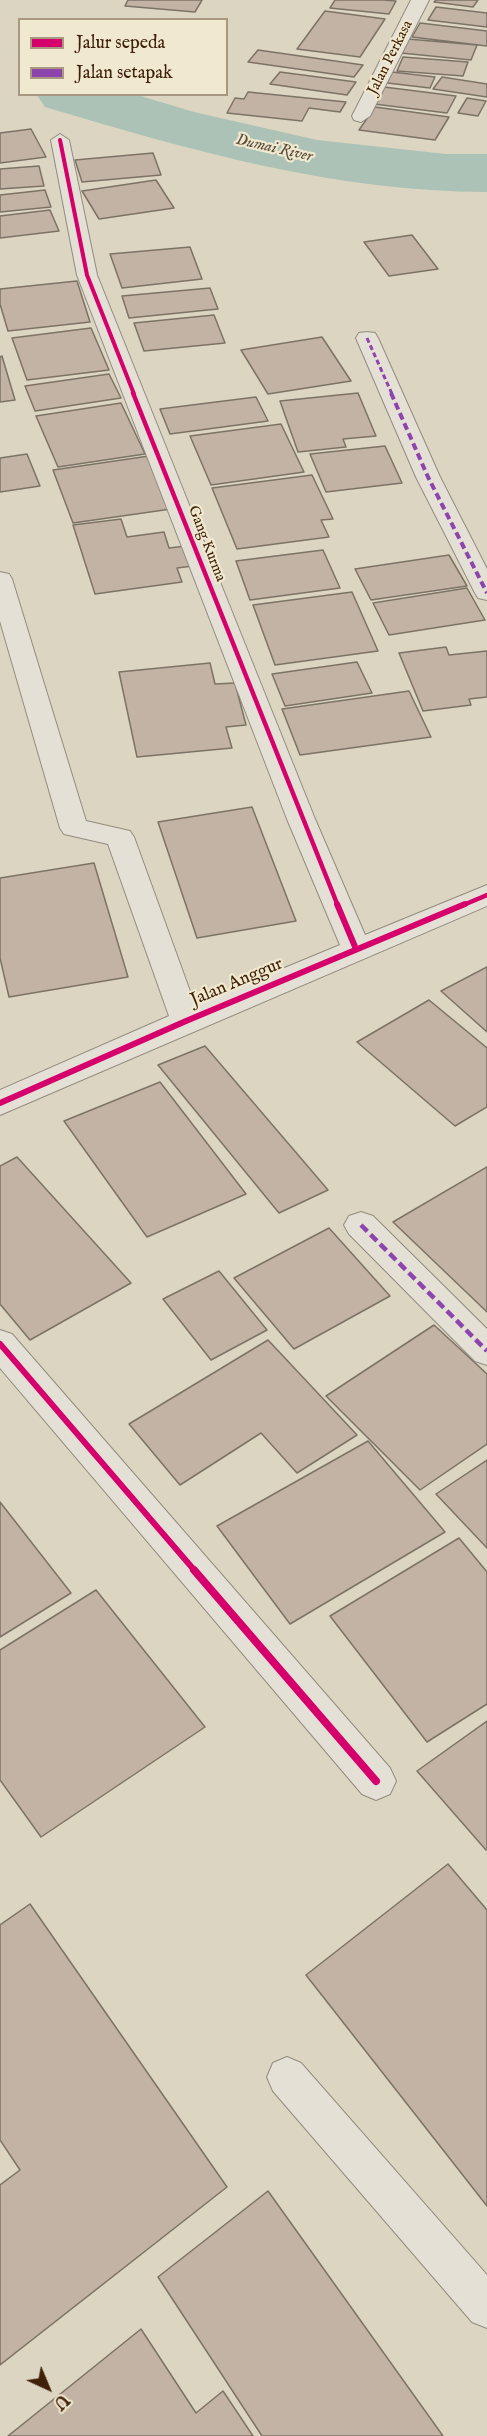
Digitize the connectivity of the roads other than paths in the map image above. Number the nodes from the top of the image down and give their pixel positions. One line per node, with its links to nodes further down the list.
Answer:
1 (420, 0): 2 (street, Jalan Perkasa)
2 (361, 116)
3 (60, 140): 8 (street, Gang Kurma)
4 (367, 338): 6 (street)
5 (0, 579): 9 (street)
6 (487, 593)
7 (487, 896): 8 (street, Jalan Anggur)
8 (356, 948): 9 (street, Jalan Anggur)
9 (186, 1021): 10 (street, Jalan Anggur)
10 (0, 1103)
11 (361, 1225): 13 (street)
12 (0, 1344): 14 (street)
13 (487, 1351)
14 (375, 1781)
15 (287, 2077): 16 (lane)
16 (487, 2307)

